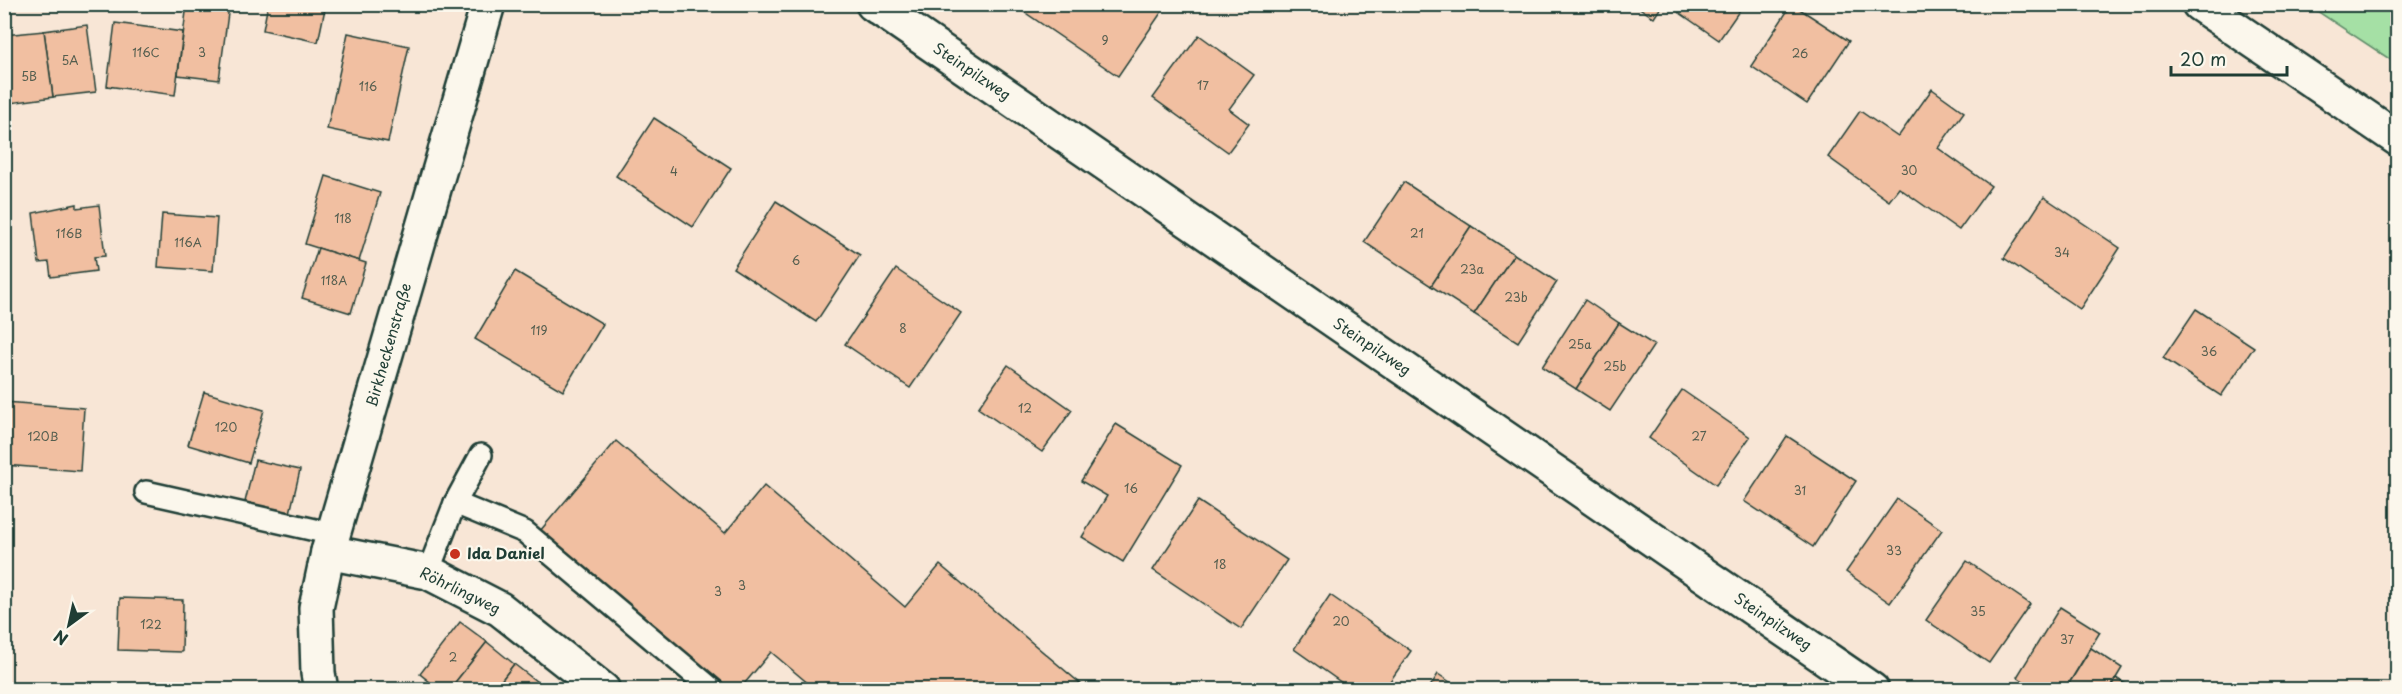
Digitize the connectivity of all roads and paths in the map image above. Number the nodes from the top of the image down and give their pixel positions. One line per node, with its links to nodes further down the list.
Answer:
1 (488, 4): 8 (street, Birkheckenstraße)
2 (873, 4): 13 (street, Steinpilzweg)
3 (2199, 4): 4 (street)
4 (2397, 139)
5 (481, 455): 7 (lane)
6 (146, 492): 8 (lane)
7 (455, 503): 9 (lane); 12 (lane)
8 (331, 543): 9 (street, Röhrlingweg); 10 (street, Birkheckenstraße)
9 (428, 572): 11 (street, Röhrlingweg)
10 (321, 690)
11 (603, 690)
12 (713, 690)
13 (1872, 690)

